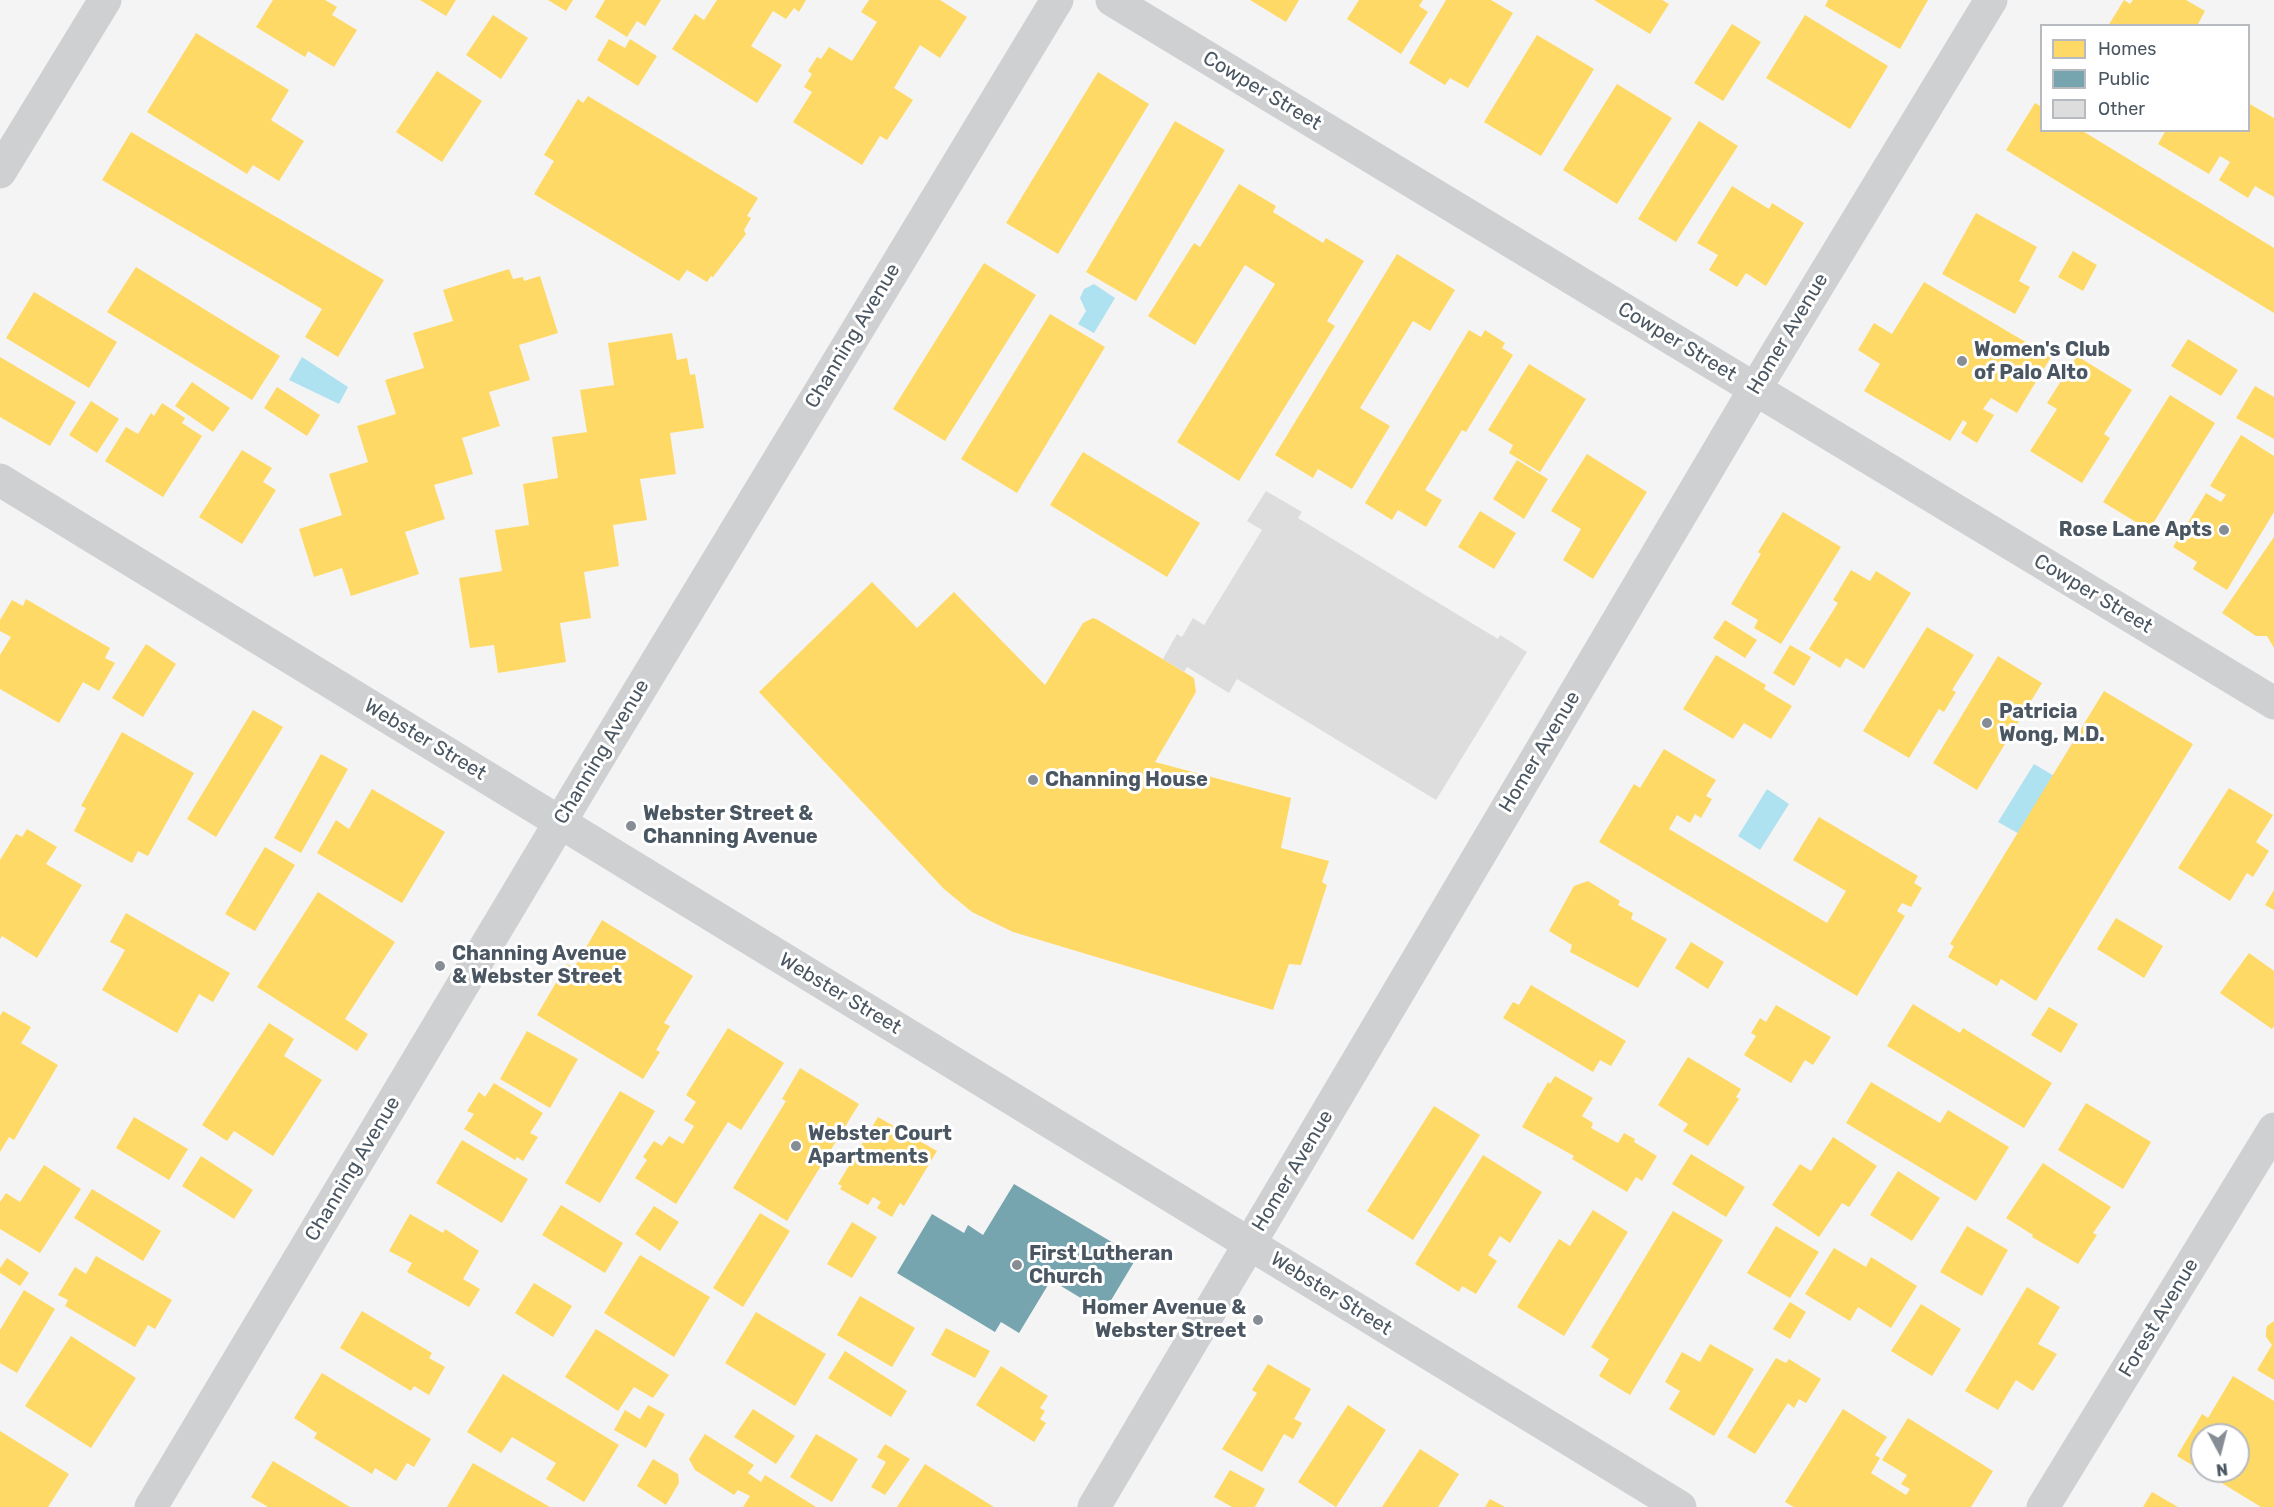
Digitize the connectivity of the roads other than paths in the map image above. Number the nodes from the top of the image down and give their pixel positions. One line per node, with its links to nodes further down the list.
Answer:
1 (105, 0): 5 (street)
2 (1057, 0): 9 (street, Channing Avenue)
3 (1112, 0): 6 (street, Cowper Street)
4 (1991, 0): 6 (street, Homer Avenue)
5 (0, 172)
6 (1755, 389): 8 (street, Cowper Street); 11 (street, Homer Avenue)
7 (0, 480): 9 (street, Webster Street)
8 (2274, 703)
9 (560, 823): 11 (street, Webster Street); 12 (street, Channing Avenue)
10 (2274, 1129): 15 (street, Forest Avenue)
11 (1249, 1245): 13 (street, Homer Avenue); 14 (street, Webster Street)
12 (151, 1507)
13 (1094, 1507)
14 (1680, 1507)
15 (2043, 1507)

